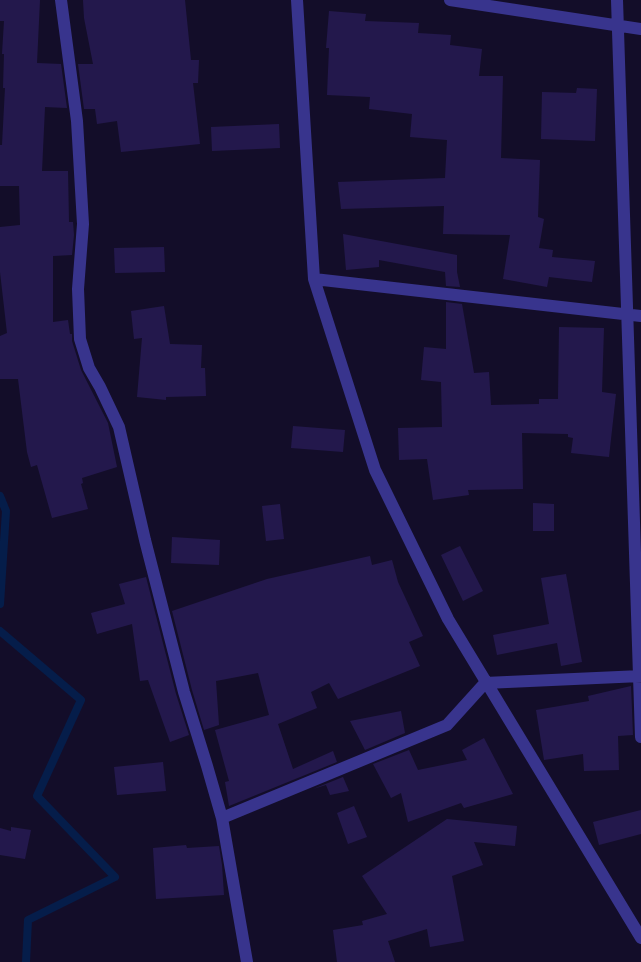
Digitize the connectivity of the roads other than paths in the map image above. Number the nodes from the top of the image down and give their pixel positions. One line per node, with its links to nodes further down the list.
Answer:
1 (61, 0): 12 (street)
2 (297, 0): 7 (street)
3 (450, 0): 5 (street)
4 (616, 0): 5 (street)
5 (618, 26): 6 (street); 8 (street)
6 (641, 29)
7 (314, 278): 8 (street); 10 (street)
8 (635, 316): 9 (street)
9 (640, 676): 10 (street); 11 (street)
10 (485, 683): 12 (street); 13 (street)
11 (641, 737)
12 (222, 818): 14 (street)
13 (641, 938)
14 (247, 962)

